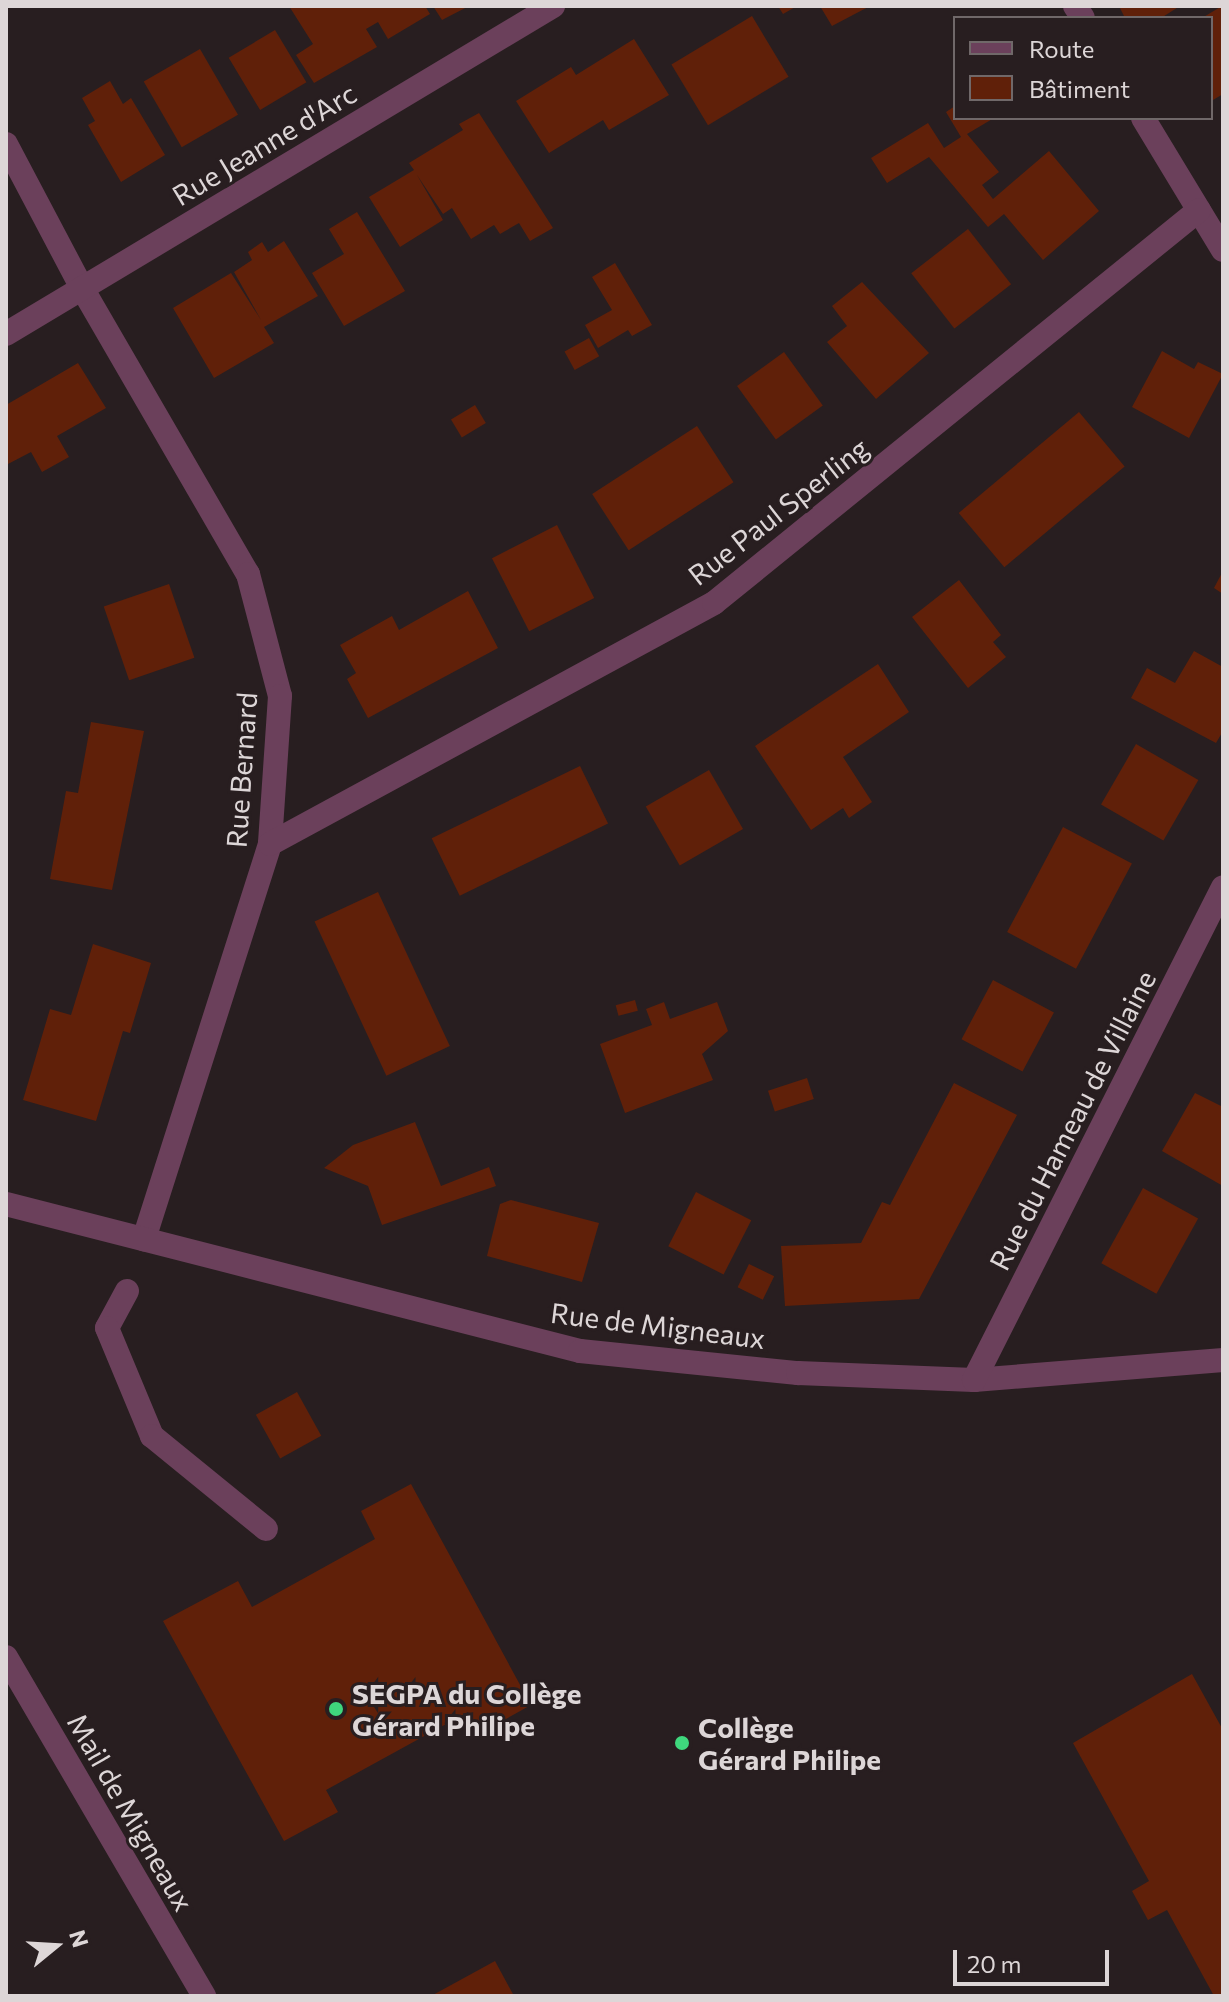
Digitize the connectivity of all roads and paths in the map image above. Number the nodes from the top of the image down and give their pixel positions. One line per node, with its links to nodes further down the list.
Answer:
1 (553, 6): 6 (street, Rue Jeanne d'Arc)
2 (1144, 120): 4 (street)
3 (6, 144): 6 (street, Rue Bernard)
4 (1199, 210): 5 (street); 8 (street, Rue Paul Sperling)
5 (1223, 250)
6 (82, 288): 7 (street, Rue Jeanne d'Arc); 8 (street, Rue Bernard)
7 (6, 334)
8 (270, 844): 11 (street, Rue Bernard)
9 (1223, 887): 14 (street, Rue du Hameau de Villaine)
10 (6, 1204): 11 (street, Rue de Migneaux)
11 (144, 1239): 14 (street, Rue de Migneaux)
12 (127, 1291): 15 (street)
13 (1223, 1360): 14 (street, Rue de Migneaux)
14 (974, 1380)
15 (266, 1529)
16 (6, 1657): 17 (street, Mail de Migneaux)
17 (204, 1996)

